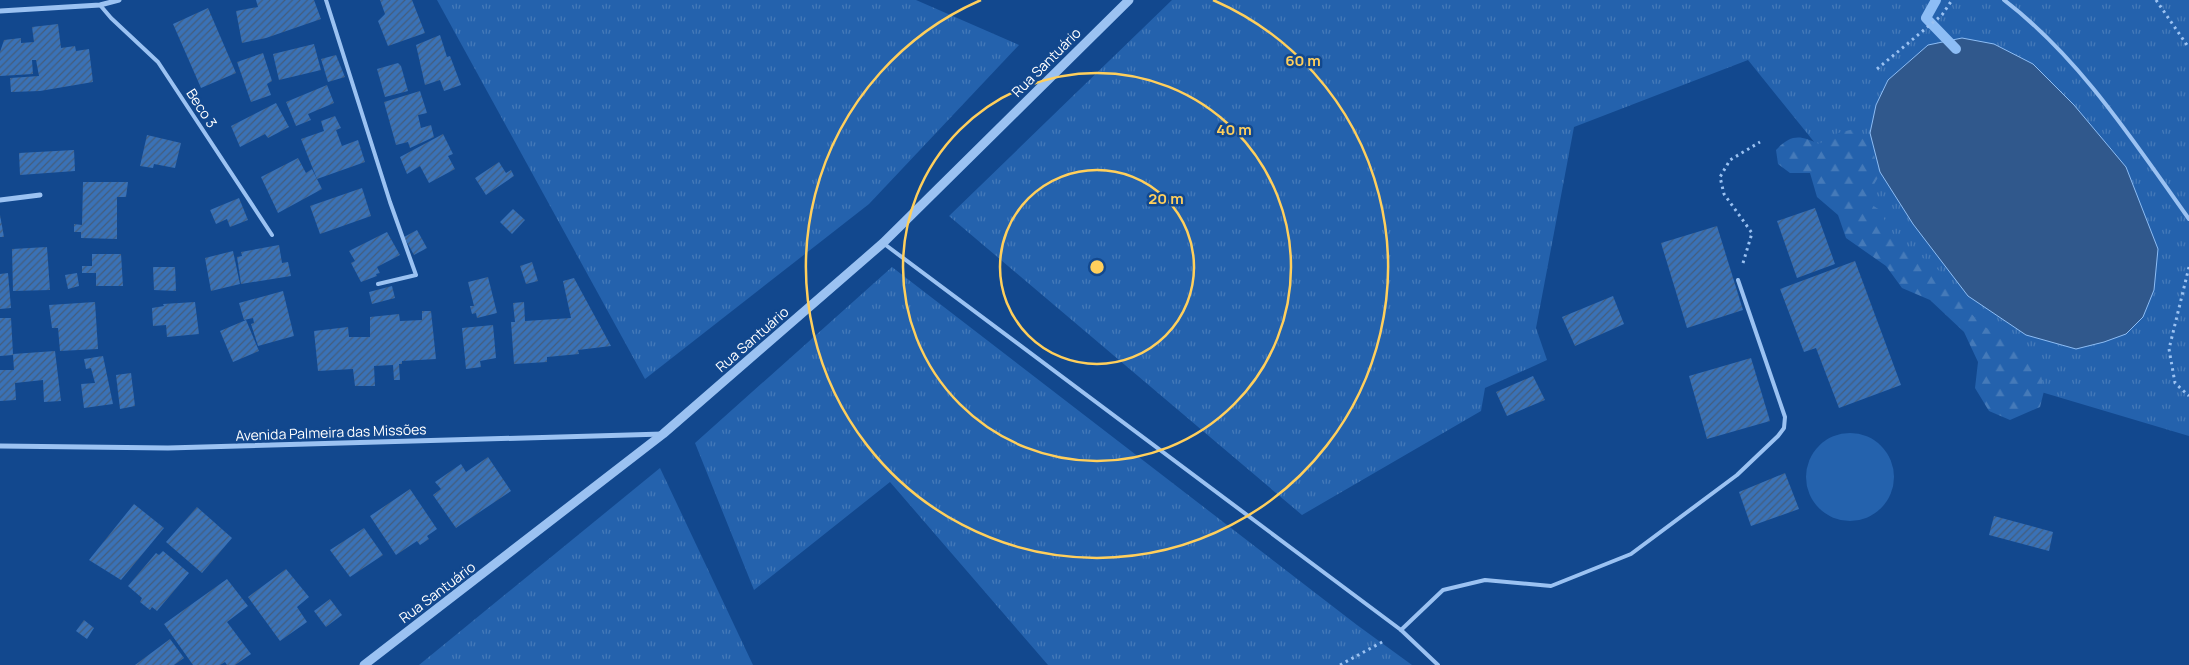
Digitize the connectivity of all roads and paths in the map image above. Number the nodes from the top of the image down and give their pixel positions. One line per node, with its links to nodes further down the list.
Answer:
1 (119, 0): 7 (street)
2 (326, 0): 19 (lane)
3 (1129, 0): 16 (street, Rua Santuário)
4 (1952, 0): 10 (path)
5 (2004, 0): 14 (lane)
6 (2156, 0): 9 (path)
7 (100, 5): 8 (street); 15 (lane, Beco 3)
8 (0, 10)
9 (2189, 48)
10 (1876, 69)
11 (1760, 142): 18 (path)
12 (40, 195): 13 (street)
13 (0, 200)
14 (2189, 219)
15 (272, 235)
16 (883, 243): 21 (street, Rua Santuário); 23 (lane)
17 (2189, 267): 20 (path)
18 (1738, 280): 23 (lane)
19 (378, 284)
20 (2189, 396)
21 (663, 434): 22 (street, Avenida Palmeira das Missões); 24 (street, Rua Santuário)
22 (0, 446)
23 (1401, 630): 25 (path); 26 (lane)
24 (364, 665)
25 (1340, 665)
26 (1438, 665)

